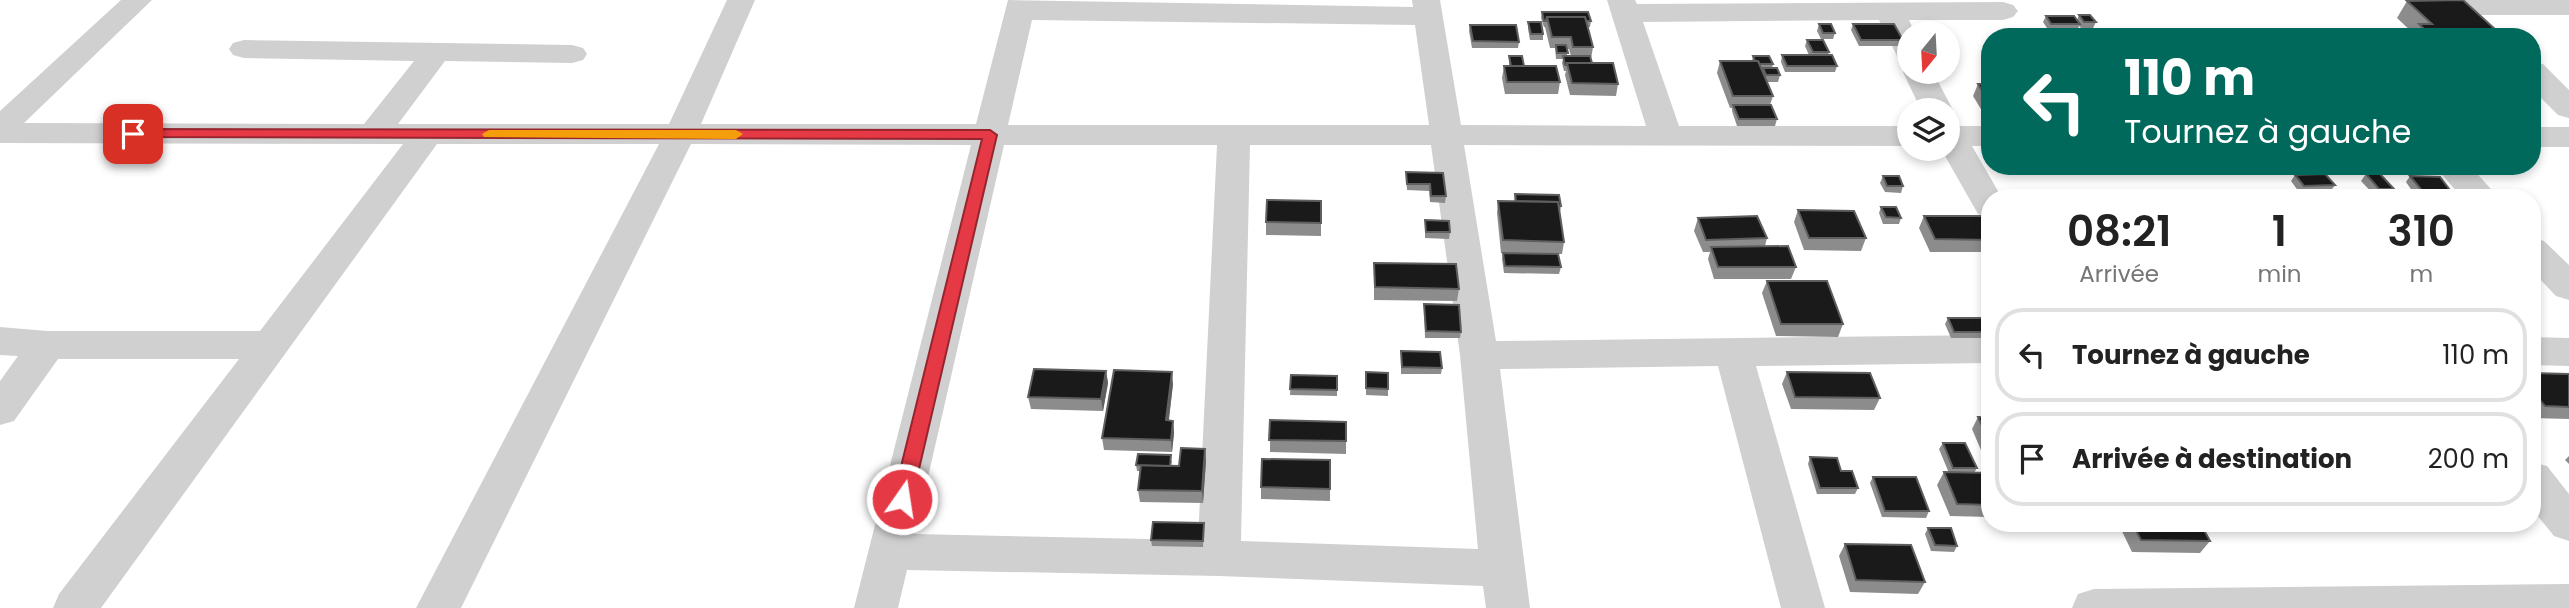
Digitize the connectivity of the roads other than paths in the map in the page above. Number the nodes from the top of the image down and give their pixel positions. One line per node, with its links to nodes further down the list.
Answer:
1 (138, 0): 19 (street)
2 (741, 0): 23 (street)
3 (2466, 3): 7 (street); 13 (street)
4 (1020, 6): 9 (street); 24 (street)
5 (1805, 6): 8 (street); 10 (street)
6 (2000, 6): 10 (street); 12 (street)
7 (2569, 6)
8 (1623, 7): 28 (street)
9 (1427, 8): 26 (street)
10 (1890, 12): 11 (street)
11 (1897, 27)
12 (2013, 28)
13 (2490, 28)
14 (244, 49): 15 (street)
15 (436, 53): 16 (street); 21 (street)
16 (572, 54)
17 (2541, 80): 18 (street)
18 (2569, 108)
19 (0, 131): 21 (street)
20 (1960, 131): 27 (street)
21 (373, 134): 22 (street)
22 (427, 134): 23 (street); 40 (street)
23 (680, 134): 24 (street); 54 (street)
24 (990, 135): 25 (street); 49 (street)
25 (1234, 135): 26 (street); 50 (street)
26 (1447, 135): 28 (street); 45 (street)
27 (1981, 135)
28 (1666, 136): 29 (street)
29 (1897, 136)
30 (2541, 137): 31 (street)
31 (2569, 137)
32 (1960, 155): 35 (street)
33 (2460, 175): 34 (street)
34 (2473, 189)
35 (1981, 191)
36 (2541, 258): 37 (street)
37 (2569, 287)
38 (0, 341): 39 (street)
39 (47, 345): 40 (street); 46 (street)
40 (270, 345): 53 (street)
41 (1981, 349): 42 (street)
42 (1733, 351): 45 (street); 56 (street)
43 (2541, 351): 44 (street)
44 (2569, 352)
45 (1479, 355): 51 (street)
46 (0, 410)
47 (2541, 489): 48 (street)
48 (2569, 524)
49 (890, 552): 50 (street); 55 (street)
50 (1219, 558): 51 (street)
51 (1505, 588)
52 (2569, 603): 57 (street)
53 (75, 608)
54 (438, 608)
55 (877, 608)
56 (1803, 608)
57 (2094, 608)

